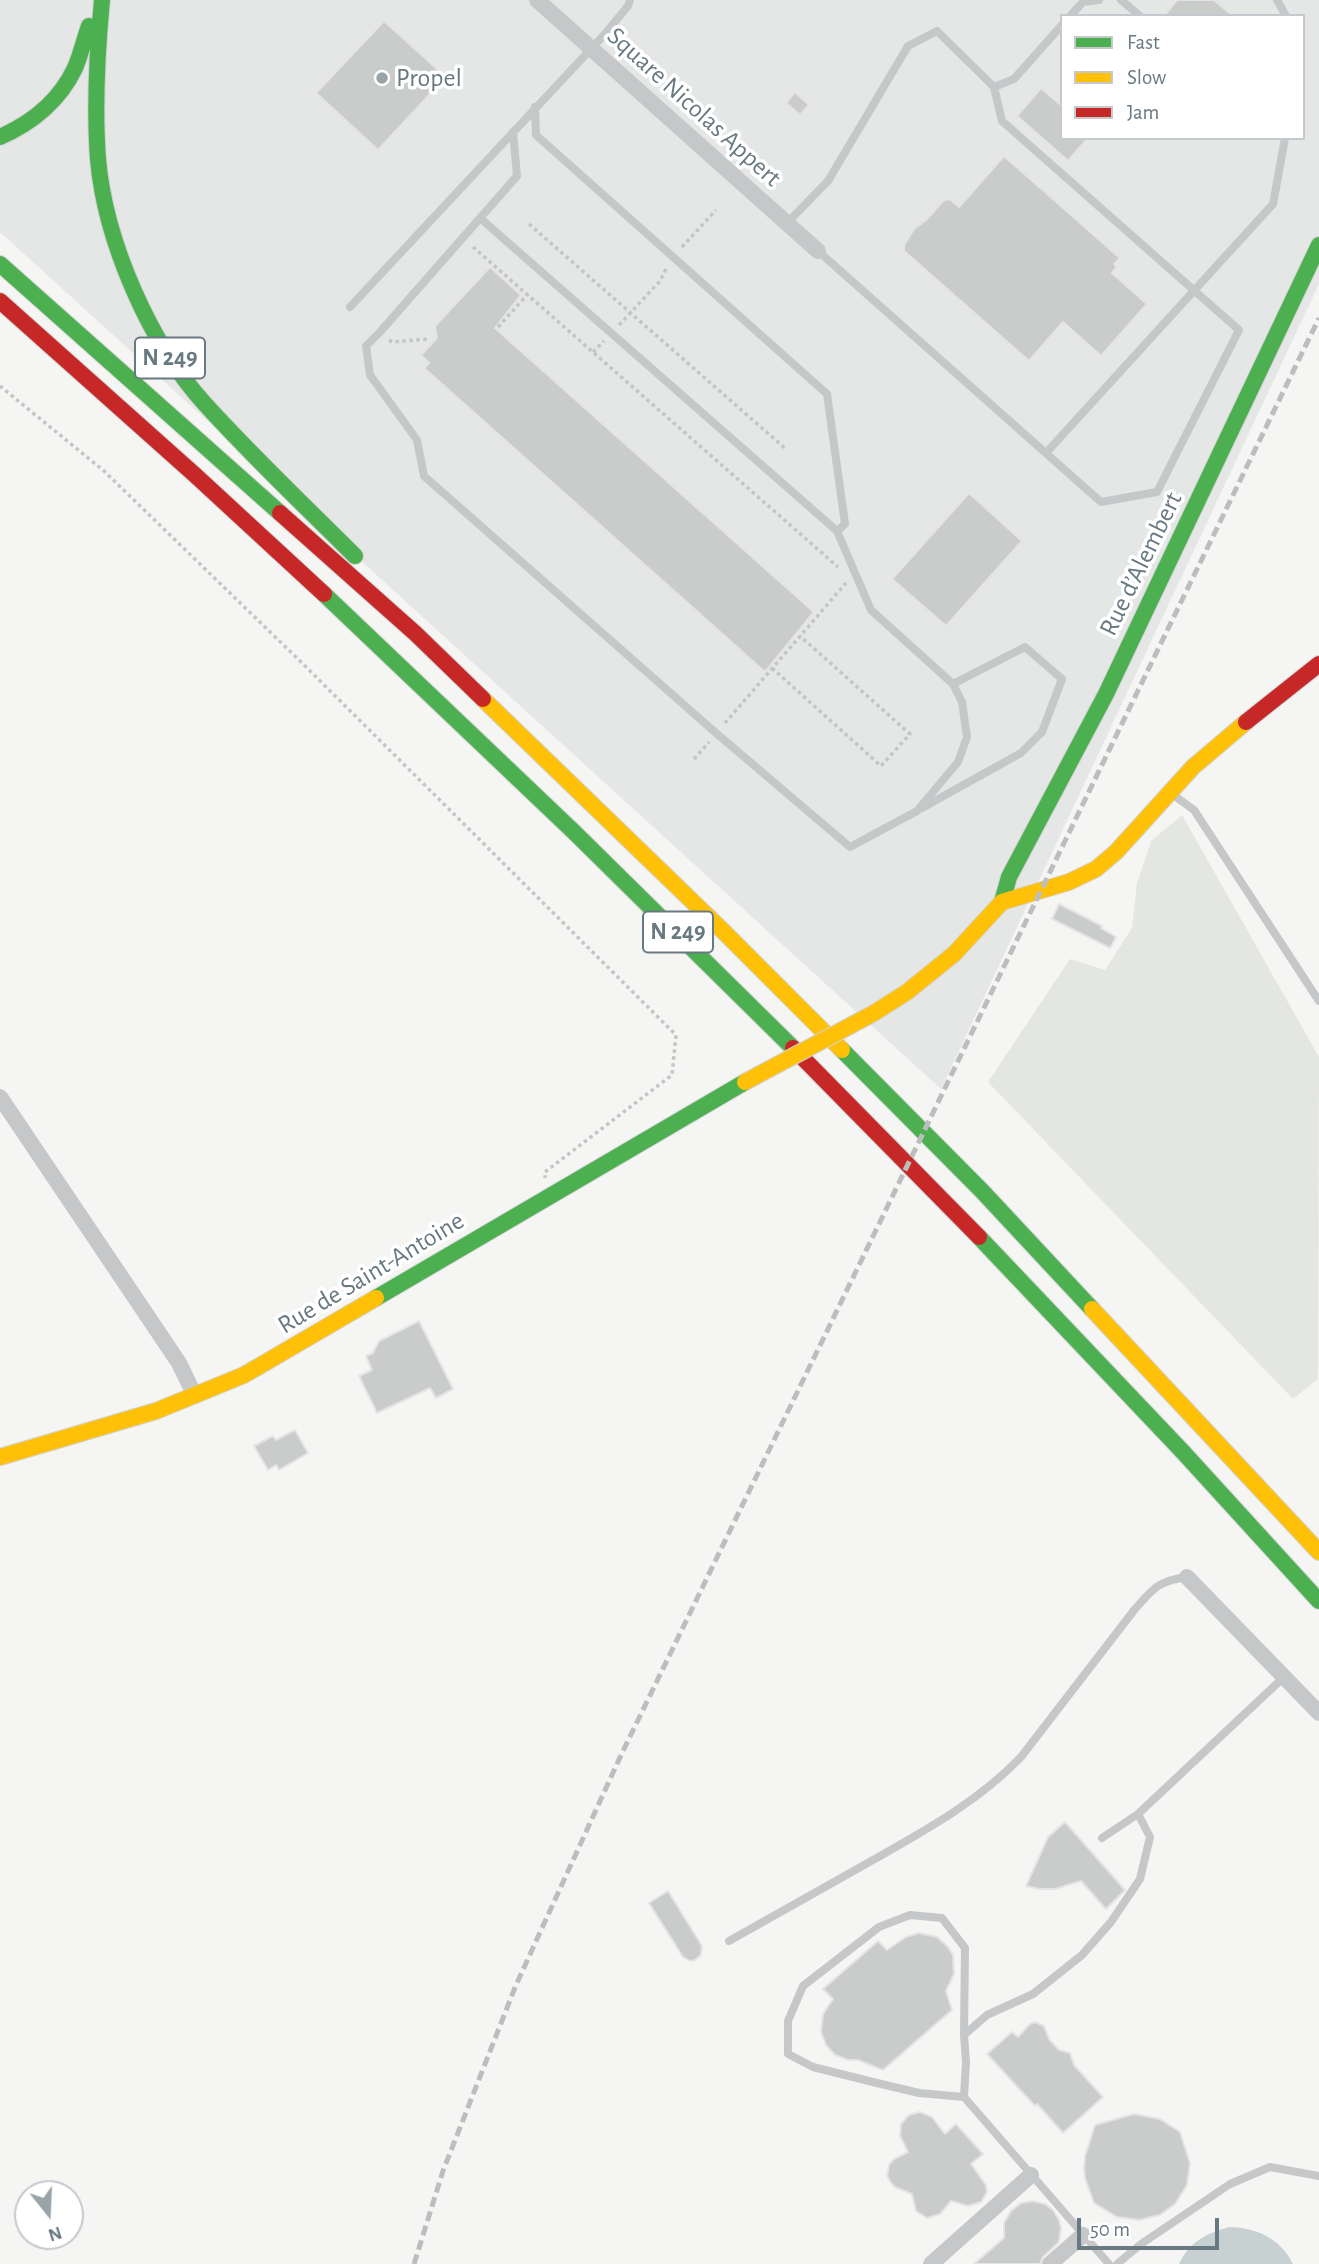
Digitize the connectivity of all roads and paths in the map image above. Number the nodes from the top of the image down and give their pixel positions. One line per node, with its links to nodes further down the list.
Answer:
1 (100, 0): 13 (main road, N 249); 37 (main road, N 249)
2 (537, 0): 9 (street, Square Nicolas Appert)
3 (630, 0): 9 (lane)
4 (1099, 0): 6 (lane)
5 (1121, 0): 7 (lane)
6 (1072, 14)
7 (1138, 14)
8 (1060, 27): 10 (lane)
9 (591, 48): 11 (lane); 17 (street, Square Nicolas Appert)
10 (994, 87): 17 (lane); 24 (lane)
11 (535, 107): 12 (lane); 22 (lane)
12 (513, 132): 16 (lane); 27 (lane)
13 (0, 137)
14 (1284, 140): 24 (lane)
15 (716, 210): 22 (path)
16 (480, 218): 19 (lane); 30 (lane)
17 (787, 223): 21 (street, Square Nicolas Appert)
18 (529, 224): 28 (path)
19 (463, 238): 25 (path); 42 (lane)
20 (1319, 245): 46 (main road, Rue d’Alembert)
21 (818, 251): 34 (lane)
22 (673, 257): 28 (path); 35 (lane)
23 (0, 264): 37 (main road, N 249)
24 (1194, 290): 34 (lane); 34 (lane)
25 (528, 294): 29 (path); 31 (path)
26 (0, 301): 54 (main road, N 249)
27 (350, 307)
28 (630, 313): 30 (path); 33 (path)
29 (498, 327)
30 (611, 333): 31 (path); 35 (lane)
31 (593, 352): 36 (path)
32 (0, 386): 49 (path)
33 (787, 450)
34 (1046, 453)
35 (837, 531): 36 (lane)
36 (852, 575): 38 (path); 41 (lane)
37 (416, 634): 52 (main road, N 249)
38 (800, 636): 40 (path); 40 (path)
39 (1319, 664): 44 (main road)
40 (772, 668): 42 (path)
41 (953, 684): 45 (lane); 45 (lane)
42 (716, 733): 43 (path); 45 (lane)
43 (694, 759)
44 (1169, 792): 46 (main road); 47 (lane)
45 (917, 811)
46 (1002, 902): 49 (main road, Rue de Saint-Antoine, bridge)
47 (1319, 1001)
48 (0, 1097): 50 (street)
49 (546, 1198): 50 (main road, Rue de Saint-Antoine)
50 (195, 1396): 51 (main road, Rue de Saint-Antoine)
51 (0, 1457)
52 (1319, 1552)
53 (1187, 1577): 55 (street); 59 (lane)
54 (1319, 1601)
55 (1284, 1677): 56 (street); 57 (lane)
56 (1319, 1713)
57 (1138, 1815): 58 (lane); 60 (lane)
58 (1102, 1838)
59 (729, 1941)
60 (964, 2035): 61 (lane); 61 (lane)
61 (964, 2097): 62 (lane)
62 (1031, 2175): 64 (lane); 65 (street)
63 (1319, 2176): 68 (lane)
64 (1083, 2235): 66 (street); 67 (lane)
65 (931, 2264)
66 (1050, 2264)
67 (1109, 2264)
68 (1117, 2264)

